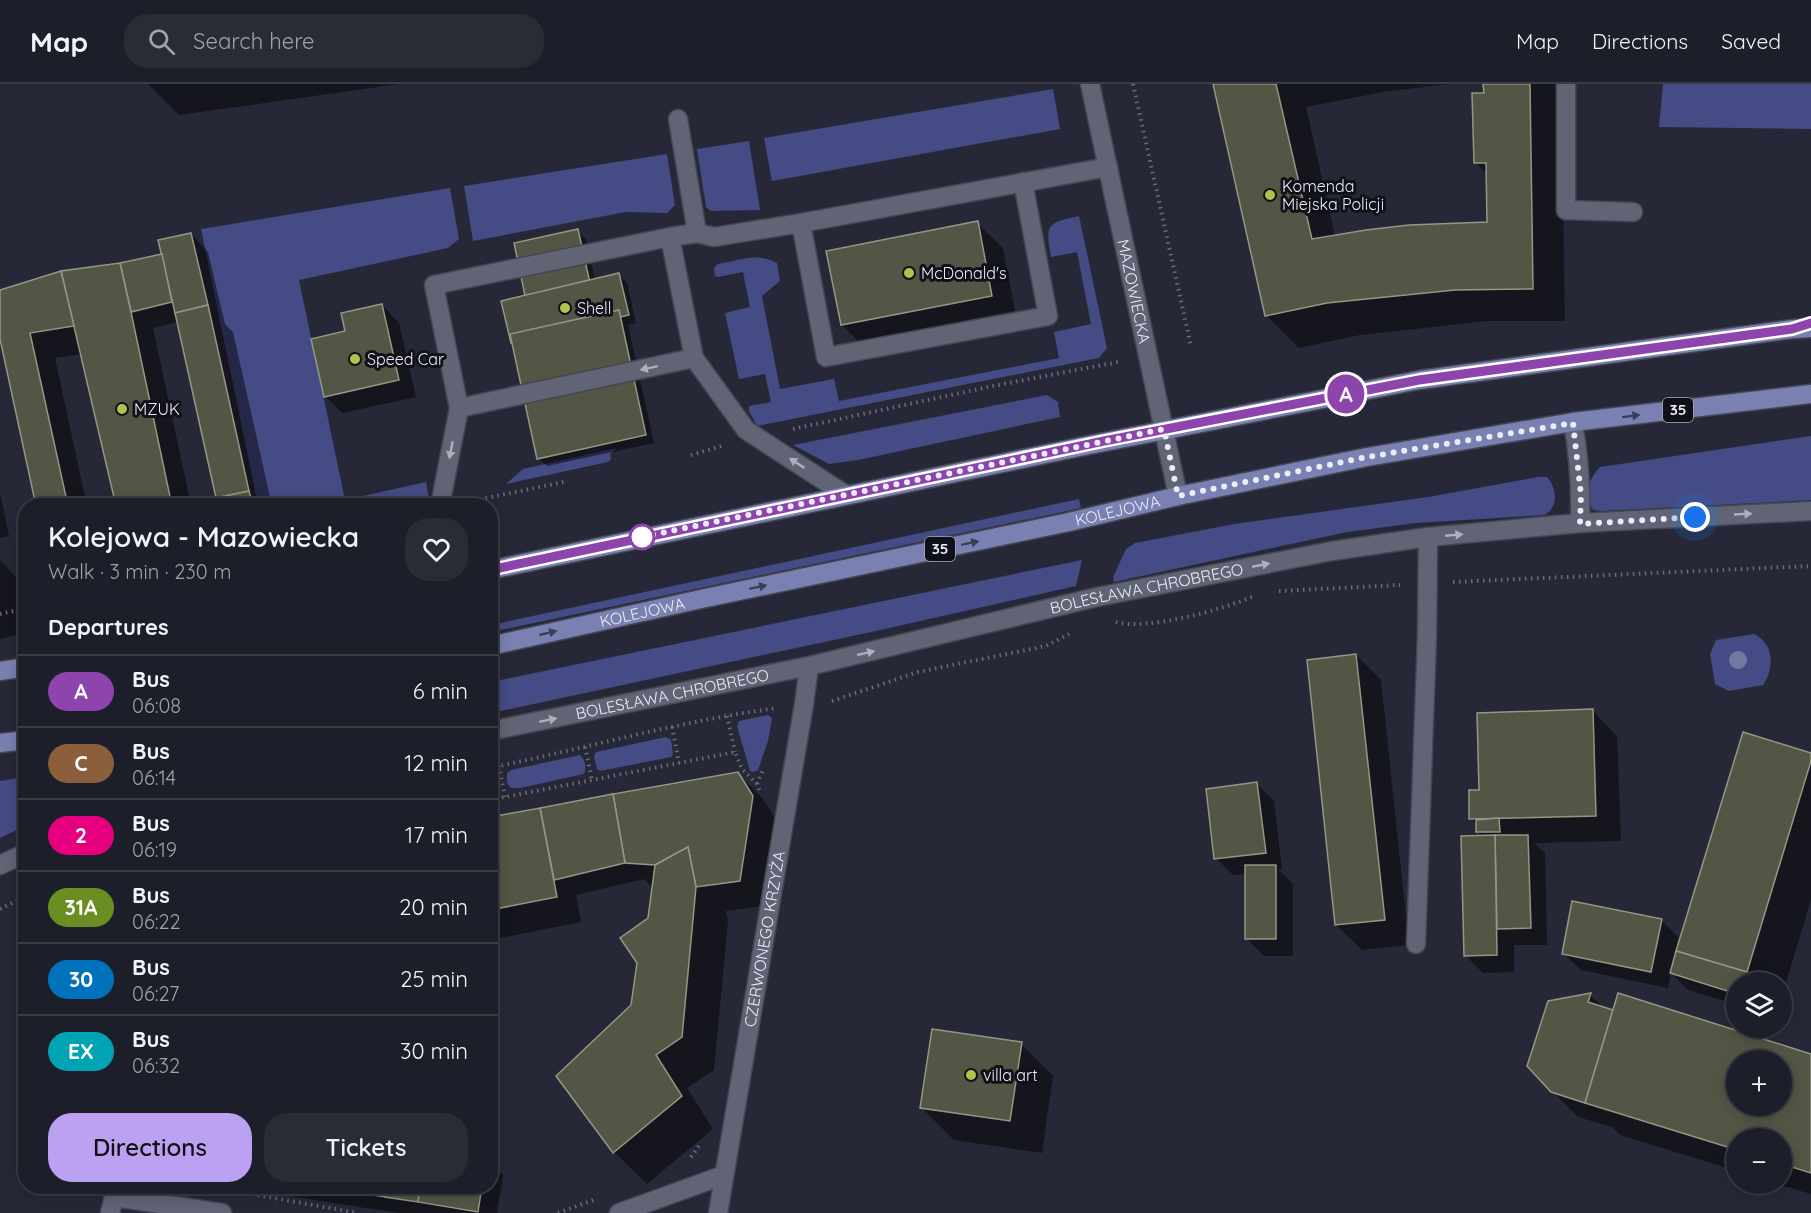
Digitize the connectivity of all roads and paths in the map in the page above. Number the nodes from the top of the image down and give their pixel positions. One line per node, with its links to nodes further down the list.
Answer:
1 (1090, 84): 5 (street, MAZOWIECKA)
2 (1133, 84): 14 (path)
3 (1566, 84): 7 (street)
4 (678, 119): 9 (street)
5 (1108, 167): 6 (street); 22 (street, MAZOWIECKA)
6 (1023, 182): 8 (street); 8 (street)
7 (1633, 212)
8 (801, 223): 9 (street)
9 (697, 233): 10 (street)
10 (670, 237): 15 (street); 20 (street)
11 (1811, 323): 13 (main road)
12 (1811, 328): 13 (main road)
13 (1792, 329): 22 (main road)
14 (1191, 346)
15 (694, 358): 20 (street, one-way to 20); 23 (street)
16 (1118, 362): 23 (path)
17 (1811, 394): 18 (main road, 35)
18 (1784, 398): 19 (main road); 21 (main road, KOLEJOWA / 35, one-way to 18)
19 (1811, 399)
20 (459, 408): 28 (street, one-way to 28)
21 (1573, 423): 27 (main road, KOLEJOWA / 35); 31 (street)
22 (1164, 429): 26 (main road); 27 (street, MAZOWIECKA)
23 (759, 438): 24 (path); 26 (street, one-way to 23)
24 (691, 455)
25 (567, 481): 29 (path)
26 (846, 495): 33 (main road)
27 (1178, 496): 37 (main road, KOLEJOWA / 35, one-way to 27)
28 (442, 498)
29 (487, 498)
30 (1811, 511): 31 (street, BOLESŁAWA CHROBREGO, one-way to 30)
31 (1580, 524): 32 (street, BOLESŁAWA CHROBREGO, one-way to 31)
32 (1428, 537): 38 (street, BOLESŁAWA CHROBREGO, one-way to 32); 60 (street)
33 (498, 568)
34 (18, 610): 35 (path)
35 (0, 614)
36 (1073, 632): 42 (path)
37 (498, 644)
38 (809, 666): 45 (street, BOLESŁAWA CHROBREGO, one-way to 38); 61 (street, CZERWONEGO KRZYŻA)
39 (18, 668): 40 (main road)
40 (0, 671)
41 (781, 708): 43 (path)
42 (829, 709)
43 (727, 716): 44 (path); 49 (path)
44 (672, 727): 48 (path); 50 (path)
45 (498, 729)
46 (18, 741): 47 (main road)
47 (0, 743)
48 (585, 747): 51 (path); 52 (path)
49 (735, 752): 50 (path); 53 (path)
50 (679, 763): 52 (path)
51 (499, 766): 54 (path)
52 (592, 780): 54 (path)
53 (757, 784)
54 (505, 797): 55 (path)
55 (498, 798)
56 (18, 857): 57 (street)
57 (0, 865)
58 (18, 900): 59 (path)
59 (0, 909)
60 (1416, 944)
61 (724, 1175): 67 (street); 68 (street, CZERWONEGO KRZYŻA)
62 (238, 1194): 64 (path)
63 (251, 1194): 66 (path)
64 (216, 1212): 65 (street)
65 (110, 1213)
66 (358, 1213)
67 (619, 1213)
68 (718, 1213)

